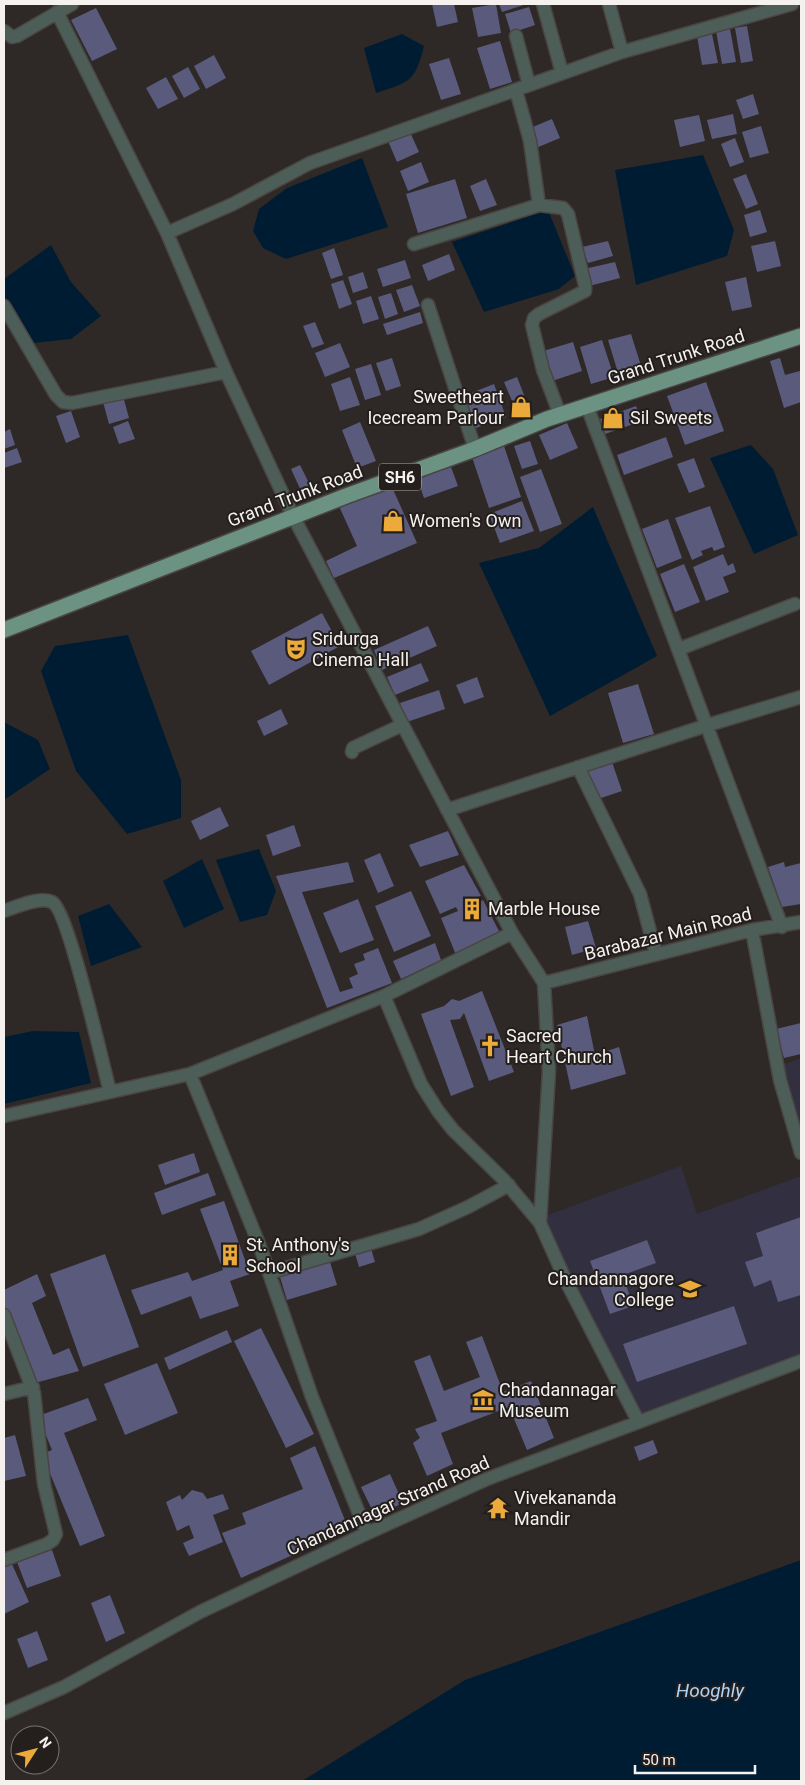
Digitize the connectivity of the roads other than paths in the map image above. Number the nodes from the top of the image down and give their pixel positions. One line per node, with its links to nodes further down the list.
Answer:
1 (72, 4): 5 (street)
2 (543, 4): 9 (street)
3 (609, 4): 8 (street)
4 (792, 4): 8 (street)
5 (57, 12): 6 (street); 13 (street)
6 (4, 31)
7 (516, 36): 10 (street)
8 (622, 52): 9 (street)
9 (562, 73): 10 (street)
10 (529, 85): 11 (street)
11 (516, 90): 12 (street); 13 (street)
12 (539, 206): 14 (street); 20 (street)
13 (168, 233): 18 (street)
14 (414, 244)
15 (428, 304): 21 (street)
16 (4, 306): 18 (street)
17 (801, 336): 19 (main road, Grand Trunk Road / SH6)
18 (226, 372): 22 (street)
19 (587, 406): 20 (main road, Grand Trunk Road / SH6); 25 (street)
20 (560, 415): 21 (main road, Grand Trunk Road / SH6)
21 (475, 449): 22 (main road, Grand Trunk Road / SH6)
22 (293, 516): 24 (main road, Grand Trunk Road / SH6); 27 (street)
23 (795, 604): 25 (street)
24 (4, 630)
25 (679, 649): 28 (street)
26 (801, 697): 28 (street)
27 (402, 725): 29 (street); 31 (street)
28 (708, 725): 30 (street); 34 (street)
29 (352, 752)
30 (578, 767): 31 (street); 37 (street)
31 (447, 810): 36 (street)
32 (4, 911): 41 (street)
33 (801, 922): 34 (street, Barabazar Main Road)
34 (782, 927): 35 (street, Barabazar Main Road)
35 (752, 930): 37 (street, Barabazar Main Road); 43 (street)
36 (512, 933): 38 (street); 39 (street)
37 (656, 954): 38 (street, Barabazar Main Road)
38 (544, 983): 45 (street)
39 (384, 996): 40 (street); 44 (street)
40 (190, 1074): 41 (street); 46 (street)
41 (110, 1092): 42 (street)
42 (4, 1116)
43 (801, 1153)
44 (509, 1185): 45 (street); 46 (street)
45 (540, 1222): 51 (street)
46 (269, 1272): 52 (street)
47 (4, 1316): 49 (street)
48 (801, 1361): 51 (street, Chandannagar Strand Road)
49 (33, 1387): 50 (street); 53 (street)
50 (4, 1394)
51 (638, 1421): 52 (street, Chandannagar Strand Road)
52 (367, 1533): 54 (street, Chandannagar Strand Road)
53 (4, 1560)
54 (4, 1713)

